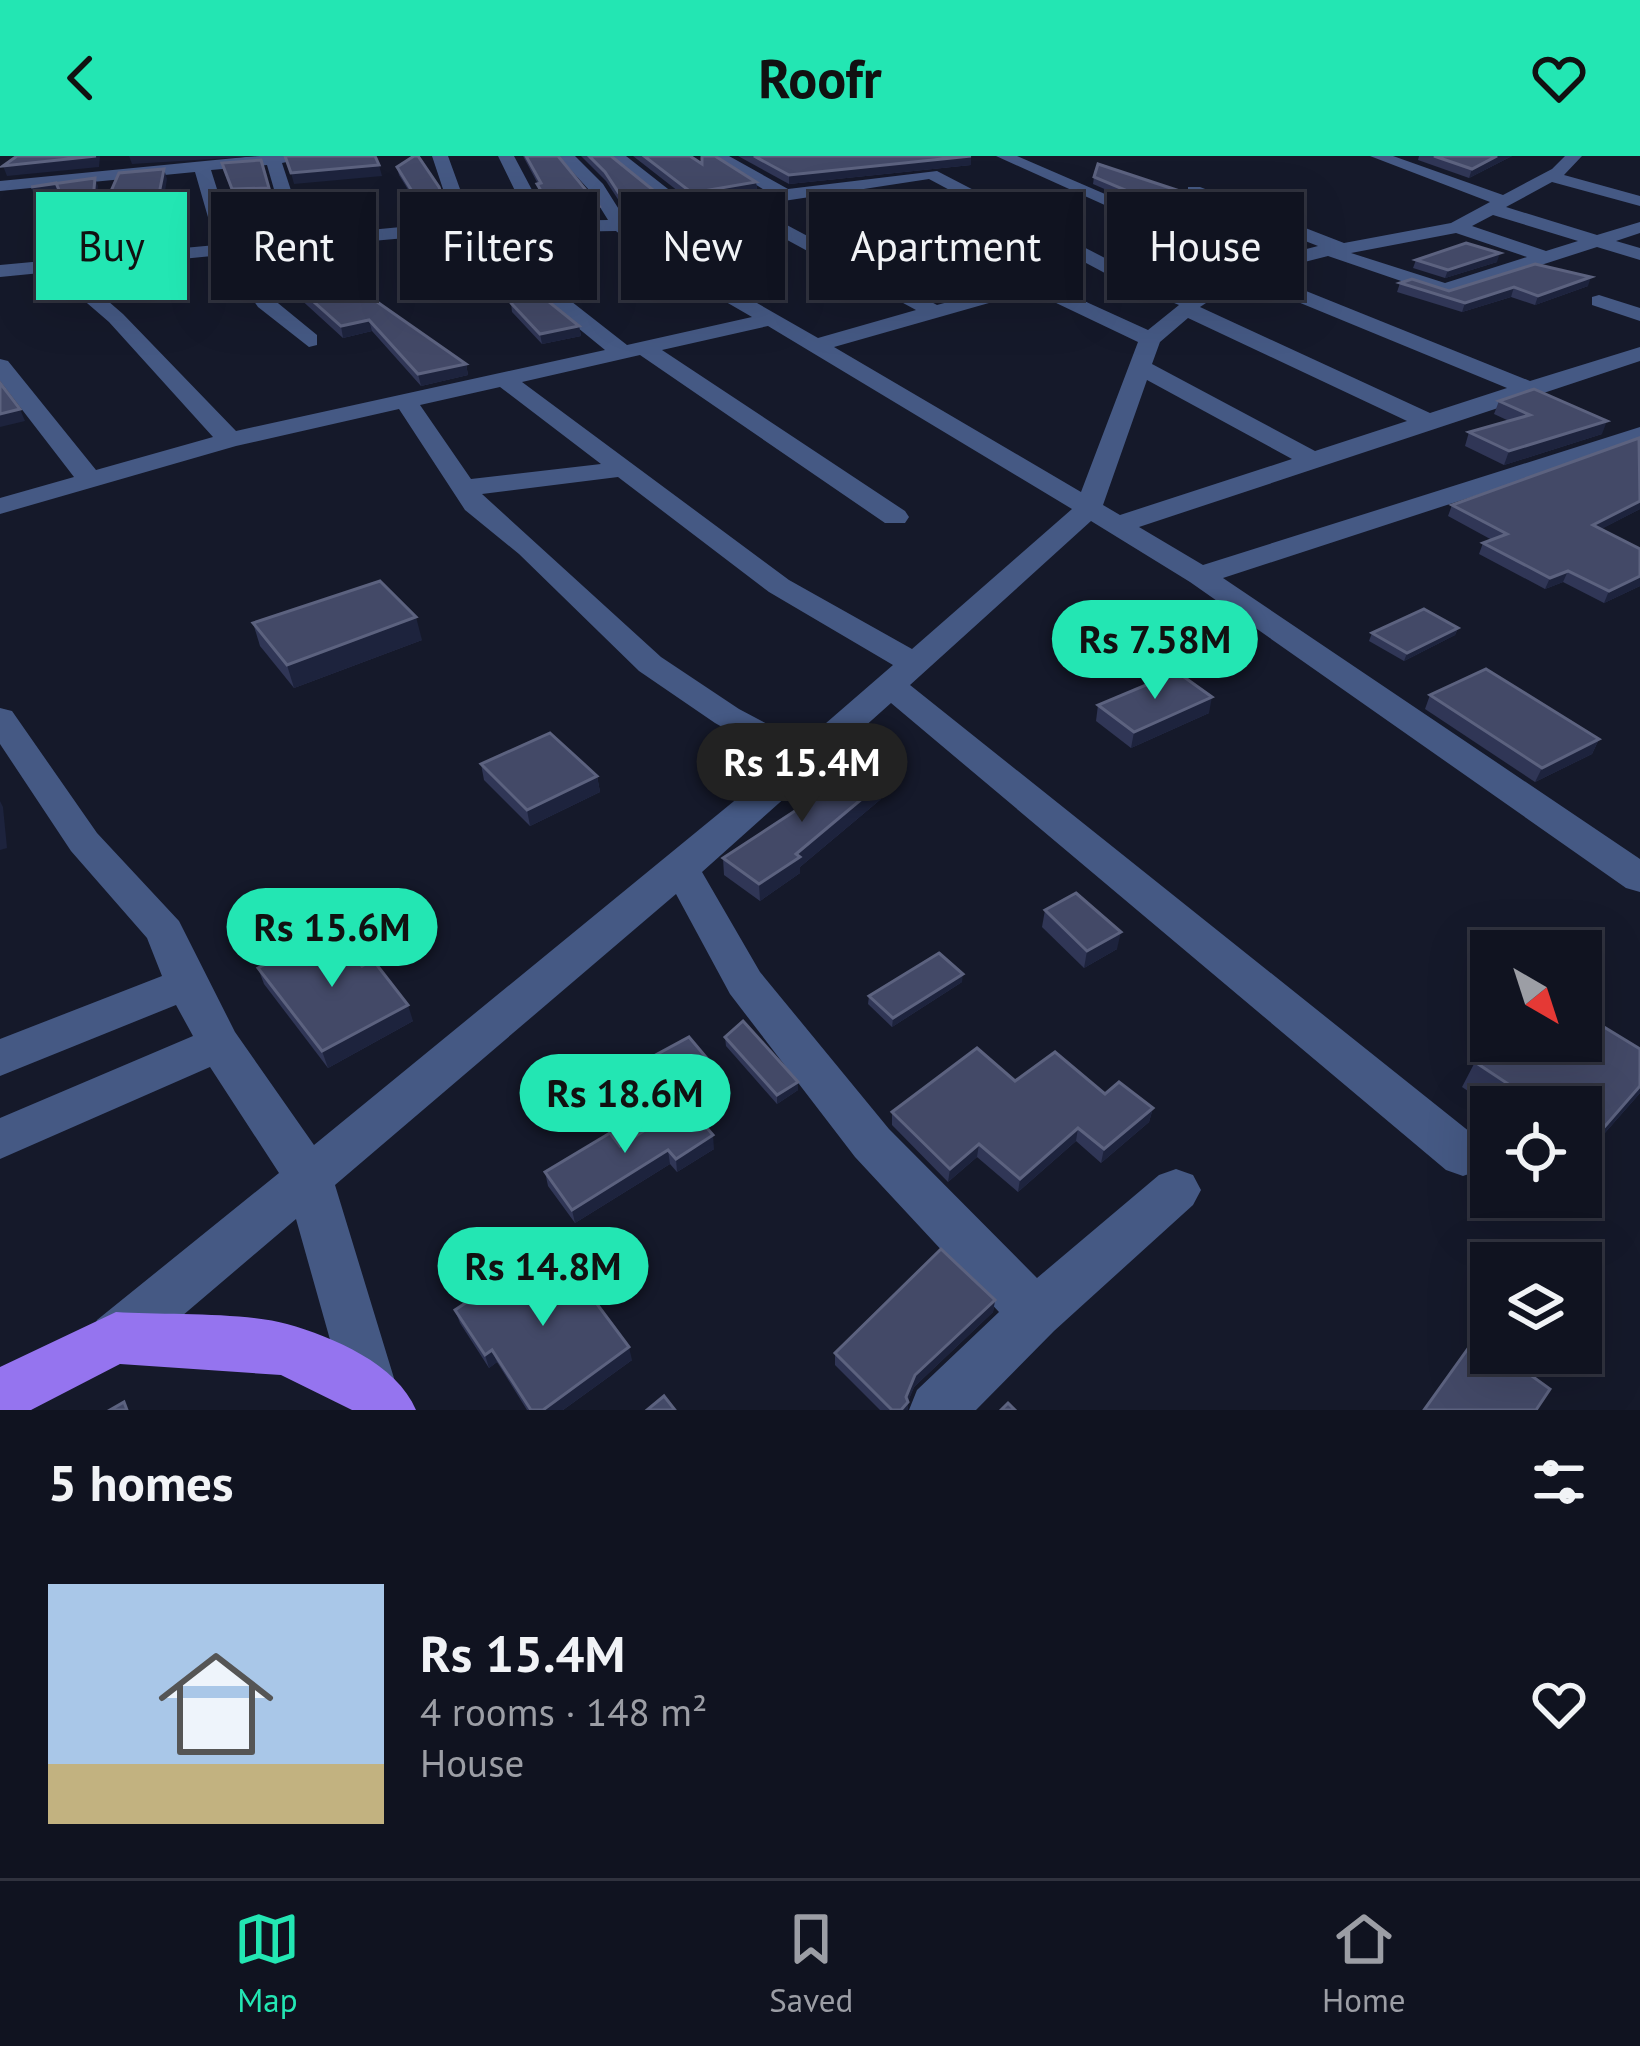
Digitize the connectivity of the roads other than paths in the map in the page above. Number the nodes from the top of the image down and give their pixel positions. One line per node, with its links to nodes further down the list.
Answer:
1 (305, 156): 9 (street)
2 (440, 156): 19 (street)
3 (506, 156): 20 (street)
4 (566, 156): 30 (street)
5 (616, 156): 21 (street)
6 (718, 156): 22 (street)
7 (891, 156): 14 (street)
8 (1378, 156): 15 (street)
9 (273, 157): 11 (street); 18 (street)
10 (1004, 160): 27 (street)
11 (202, 165): 13 (street); 25 (street)
12 (973, 167): 14 (street)
13 (1, 174)
14 (931, 174): 16 (street); 51 (street)
15 (1543, 179): 26 (street); 31 (street); 34 (street)
16 (825, 189): 23 (street); 24 (street)
17 (1193, 190): 36 (street)
18 (283, 192)
19 (453, 192)
20 (524, 192)
21 (662, 192)
22 (780, 192)
23 (831, 192)
24 (785, 195)
25 (211, 198)
26 (1640, 201)
27 (1107, 206)
28 (1599, 215): 32 (street)
29 (597, 225): 30 (street)
30 (620, 225): 54 (street)
31 (1457, 227): 35 (street); 39 (street)
32 (1640, 227): 34 (street)
33 (785, 231): 52 (street)
34 (1598, 241): 37 (street); 39 (street)
35 (1398, 242): 36 (street); 42 (street)
36 (1334, 249): 38 (street); 42 (street)
37 (1640, 254)
38 (1304, 256)
39 (1546, 257): 42 (street)
40 (36, 268): 41 (street)
41 (0, 271)
42 (1491, 276)
43 (1304, 293): 62 (street)
44 (95, 300): 66 (street)
45 (263, 300): 55 (street)
46 (565, 300): 57 (street)
47 (975, 300): 52 (street)
48 (1052, 300): 58 (street)
49 (1200, 300): 51 (street)
50 (1599, 301): 53 (street)
51 (1190, 306): 58 (street); 64 (street)
52 (933, 311): 56 (street)
53 (1640, 315)
54 (773, 319): 56 (street); 57 (street)
55 (309, 340)
56 (819, 344): 73 (street)
57 (633, 350): 61 (street); 72 (street)
58 (1146, 354): 67 (street); 73 (street)
59 (1640, 354): 62 (street)
60 (0, 366): 69 (street)
61 (504, 380): 63 (street); 68 (street)
62 (1529, 389): 64 (street)
63 (406, 402): 66 (street); 70 (street)
64 (1424, 420): 67 (street)
65 (1640, 434): 74 (street)
66 (230, 440): 69 (street)
67 (1317, 462): 73 (street)
68 (623, 469): 70 (street); 75 (street)
69 (91, 481): 71 (street)
70 (464, 488): 77 (street)
71 (0, 506)
72 (896, 518)
73 (1101, 518): 74 (street); 75 (street)
74 (1200, 576): 79 (street)
75 (903, 675): 77 (street); 84 (street)
76 (0, 718): 80 (street)
77 (808, 760): 78 (street)
78 (680, 867): 85 (street); 87 (street)
79 (1640, 878)
80 (186, 984): 81 (street); 82 (street)
81 (220, 1044): 83 (street); 85 (street)
82 (0, 1058)
83 (0, 1139)
84 (1462, 1155)
85 (309, 1178): 88 (street); 90 (street)
86 (1176, 1190): 87 (street)
87 (1035, 1313): 91 (street)
88 (116, 1338): 89 (main road); 90 (main road)
89 (0, 1396)
90 (378, 1399)
91 (937, 1410)

